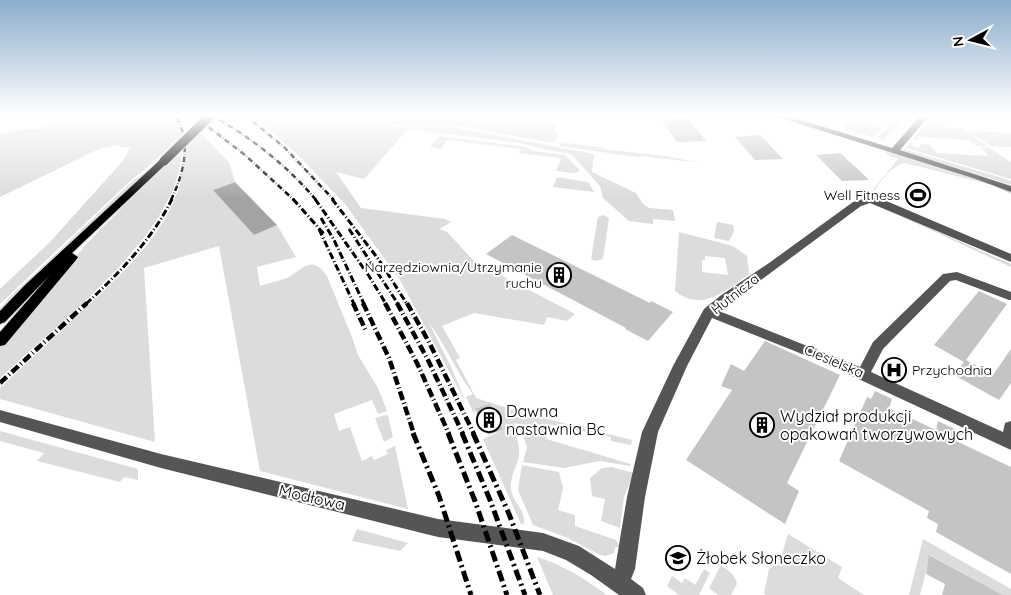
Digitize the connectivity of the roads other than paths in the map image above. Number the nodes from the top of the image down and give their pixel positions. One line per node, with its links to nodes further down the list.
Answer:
1 (183, 143): 6 (main road, bridge)
2 (867, 143): 4 (street)
3 (901, 143): 4 (street)
4 (894, 151): 5 (street)
5 (1011, 189)
6 (95, 228): 10 (main road); 11 (main road)
7 (1011, 258): 9 (street, Hutnicza)
8 (1009, 296): 12 (street)
9 (709, 312): 12 (street, Ciesielska); 15 (street, Hutnicza)
10 (0, 319)
11 (0, 340)
12 (863, 374): 14 (street, Ciesielska)
13 (0, 416): 15 (street, Modłowa)
14 (1010, 437)
15 (618, 582): 16 (street, Modłowa)
16 (636, 595)

